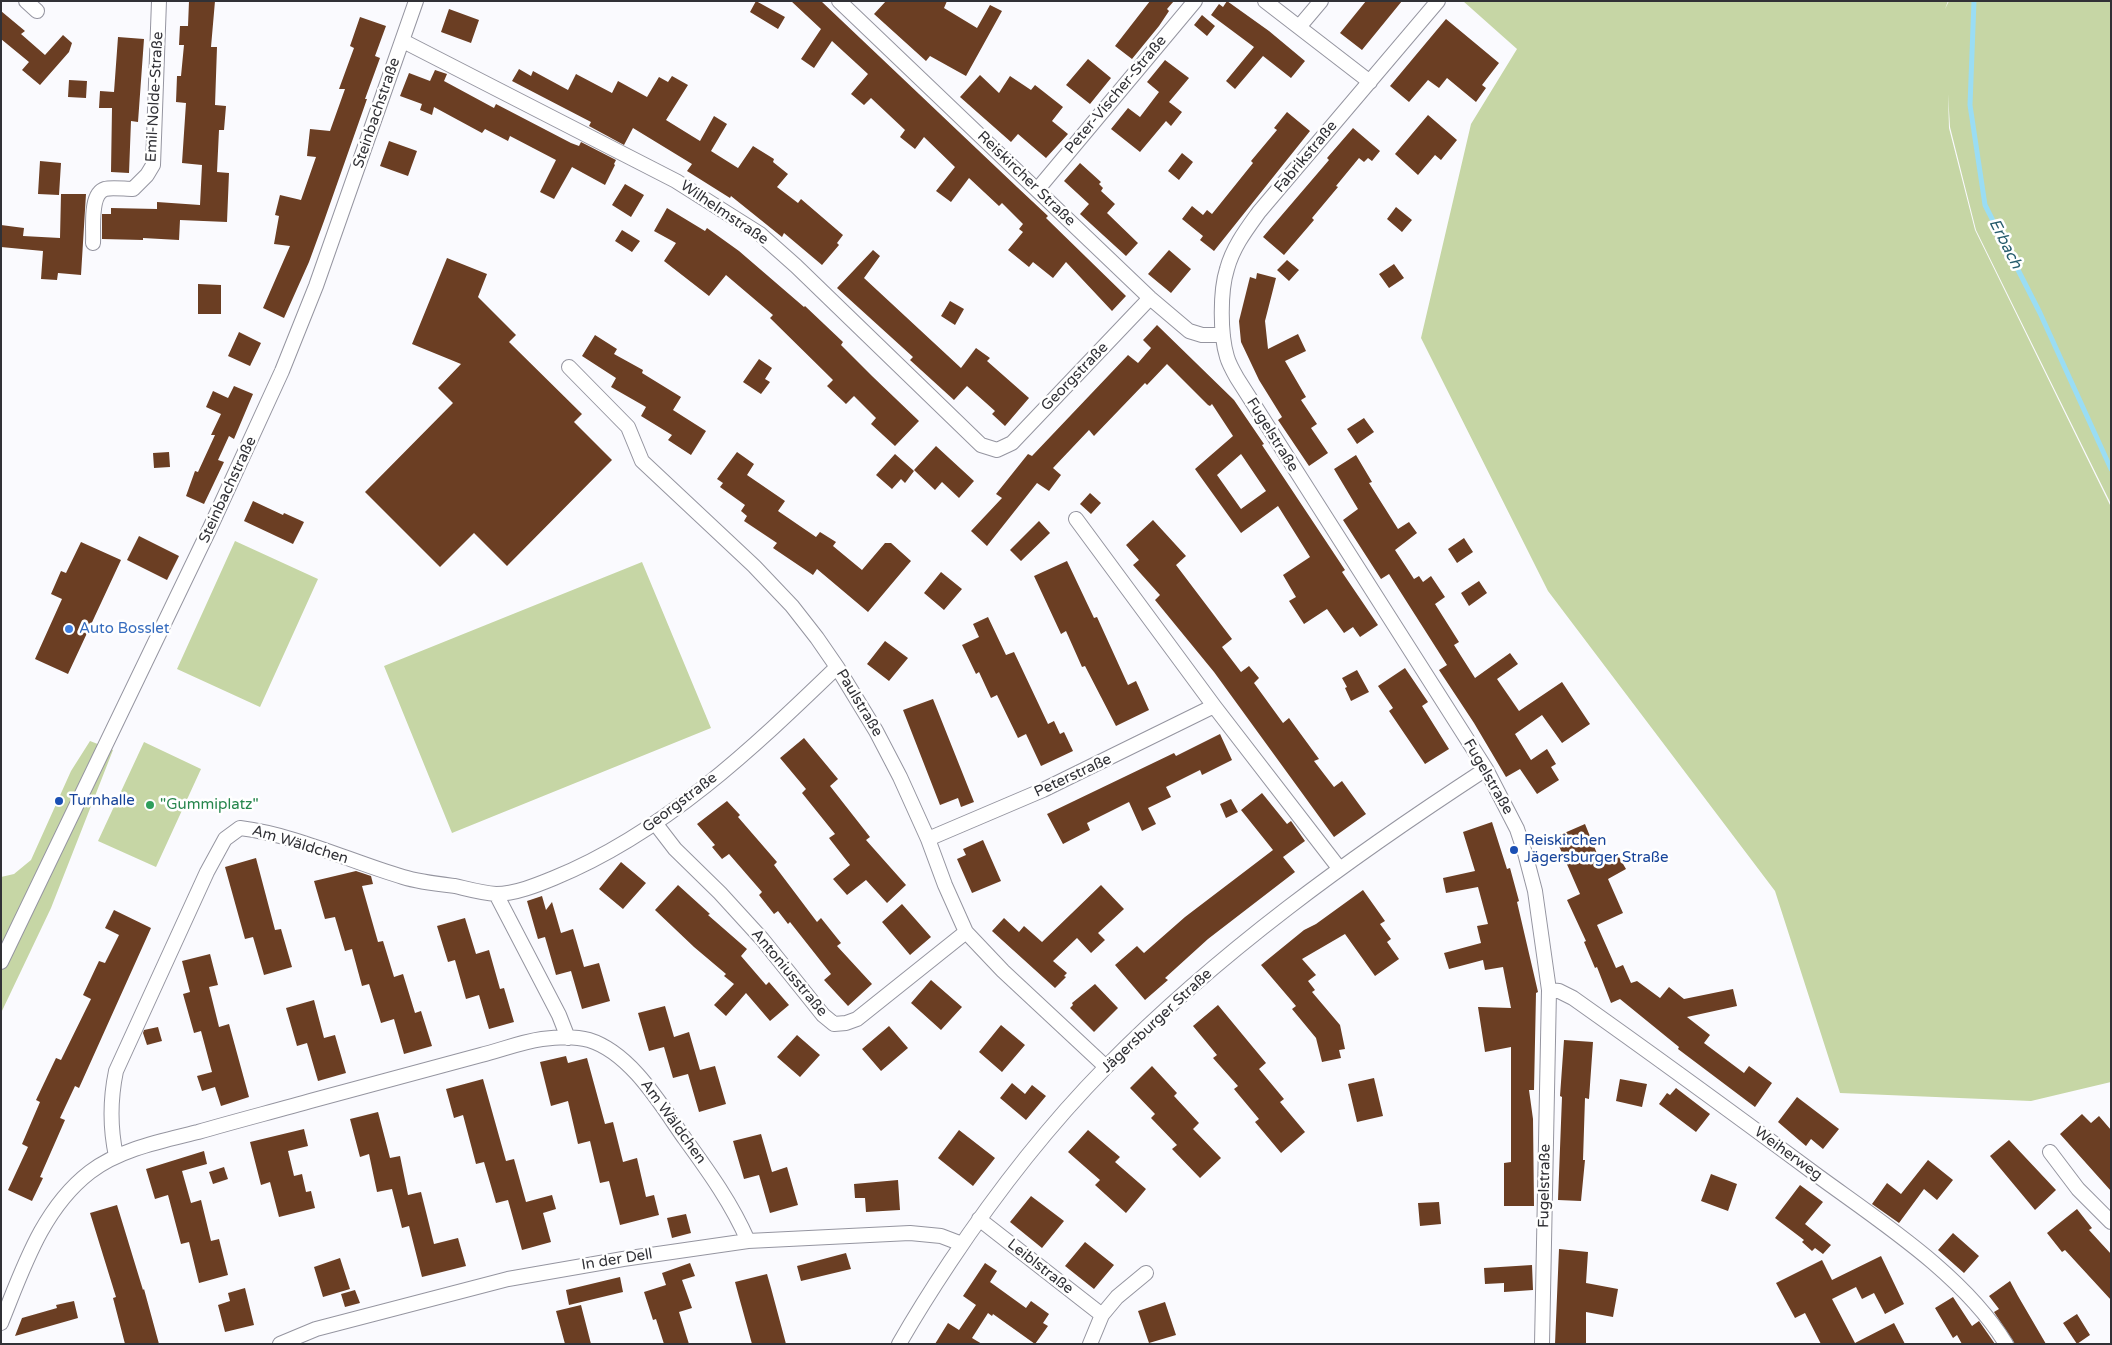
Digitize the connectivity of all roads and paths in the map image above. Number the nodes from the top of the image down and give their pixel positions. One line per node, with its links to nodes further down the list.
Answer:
1 (26, 1): 9 (street)
2 (159, 1): 14 (street, Emil-Nolde-Straße)
3 (416, 1): 11 (street, Steinbachstraße)
4 (839, 1): 13 (street, Reiskircher Straße)
5 (1195, 1): 13 (street, Peter-Vischer-Straße)
6 (1265, 1): 10 (street)
7 (1321, 1): 10 (street)
8 (1438, 1): 12 (street, Fabrikstraße)
9 (37, 11)
10 (1299, 27): 12 (street)
11 (403, 42): 18 (street, Wilhelmstraße); 28 (street, Steinbachstraße)
12 (1370, 82): 16 (street, Fabrikstraße)
13 (1037, 190): 15 (street, Reiskircher Straße)
14 (93, 243)
15 (1150, 298): 16 (street, Reiskircher Straße); 18 (street, Georgstraße)
16 (1223, 335): 22 (street, Fugelstraße)
17 (569, 367): 20 (street, Paulstraße)
18 (997, 450)
19 (1076, 519): 21 (street)
20 (837, 666): 23 (street, Georgstraße); 24 (street, Paulstraße)
21 (1214, 706): 24 (street, Peterstraße); 25 (street)
22 (1486, 769): 25 (street, Jägersburger Straße); 29 (street, Fugelstraße)
23 (654, 823): 26 (street, Georgstraße); 27 (street, Antoniusstraße)
24 (928, 839): 27 (street, Paulstraße)
25 (1339, 868): 31 (street, Jägersburger Straße)
26 (496, 894): 30 (street); 33 (street, Am Wäldchen)
27 (966, 932): 31 (street, Paulstraße)
28 (1, 962)
29 (1549, 990): 44 (street, Fugelstraße); 45 (street, Weiherweg)
30 (568, 1038): 33 (street, Am Wäldchen); 36 (street, Am Wäldchen)
31 (1106, 1068): 34 (street, Jägersburger Straße)
32 (2050, 1152): 35 (street)
33 (116, 1156): 40 (street, Am Wäldchen)
34 (979, 1218): 37 (street, Jägersburger Straße); 39 (street, Leiblstraße)
35 (2111, 1222)
36 (748, 1241): 37 (street, In der Dell); 41 (street, In der Dell)
37 (962, 1244): 42 (street, Jägersburger Straße)
38 (1146, 1273): 39 (street)
39 (1102, 1315): 43 (street)
40 (1, 1323)
41 (280, 1344)
42 (899, 1344)
43 (1090, 1344)
44 (1542, 1344)
45 (2006, 1344)

